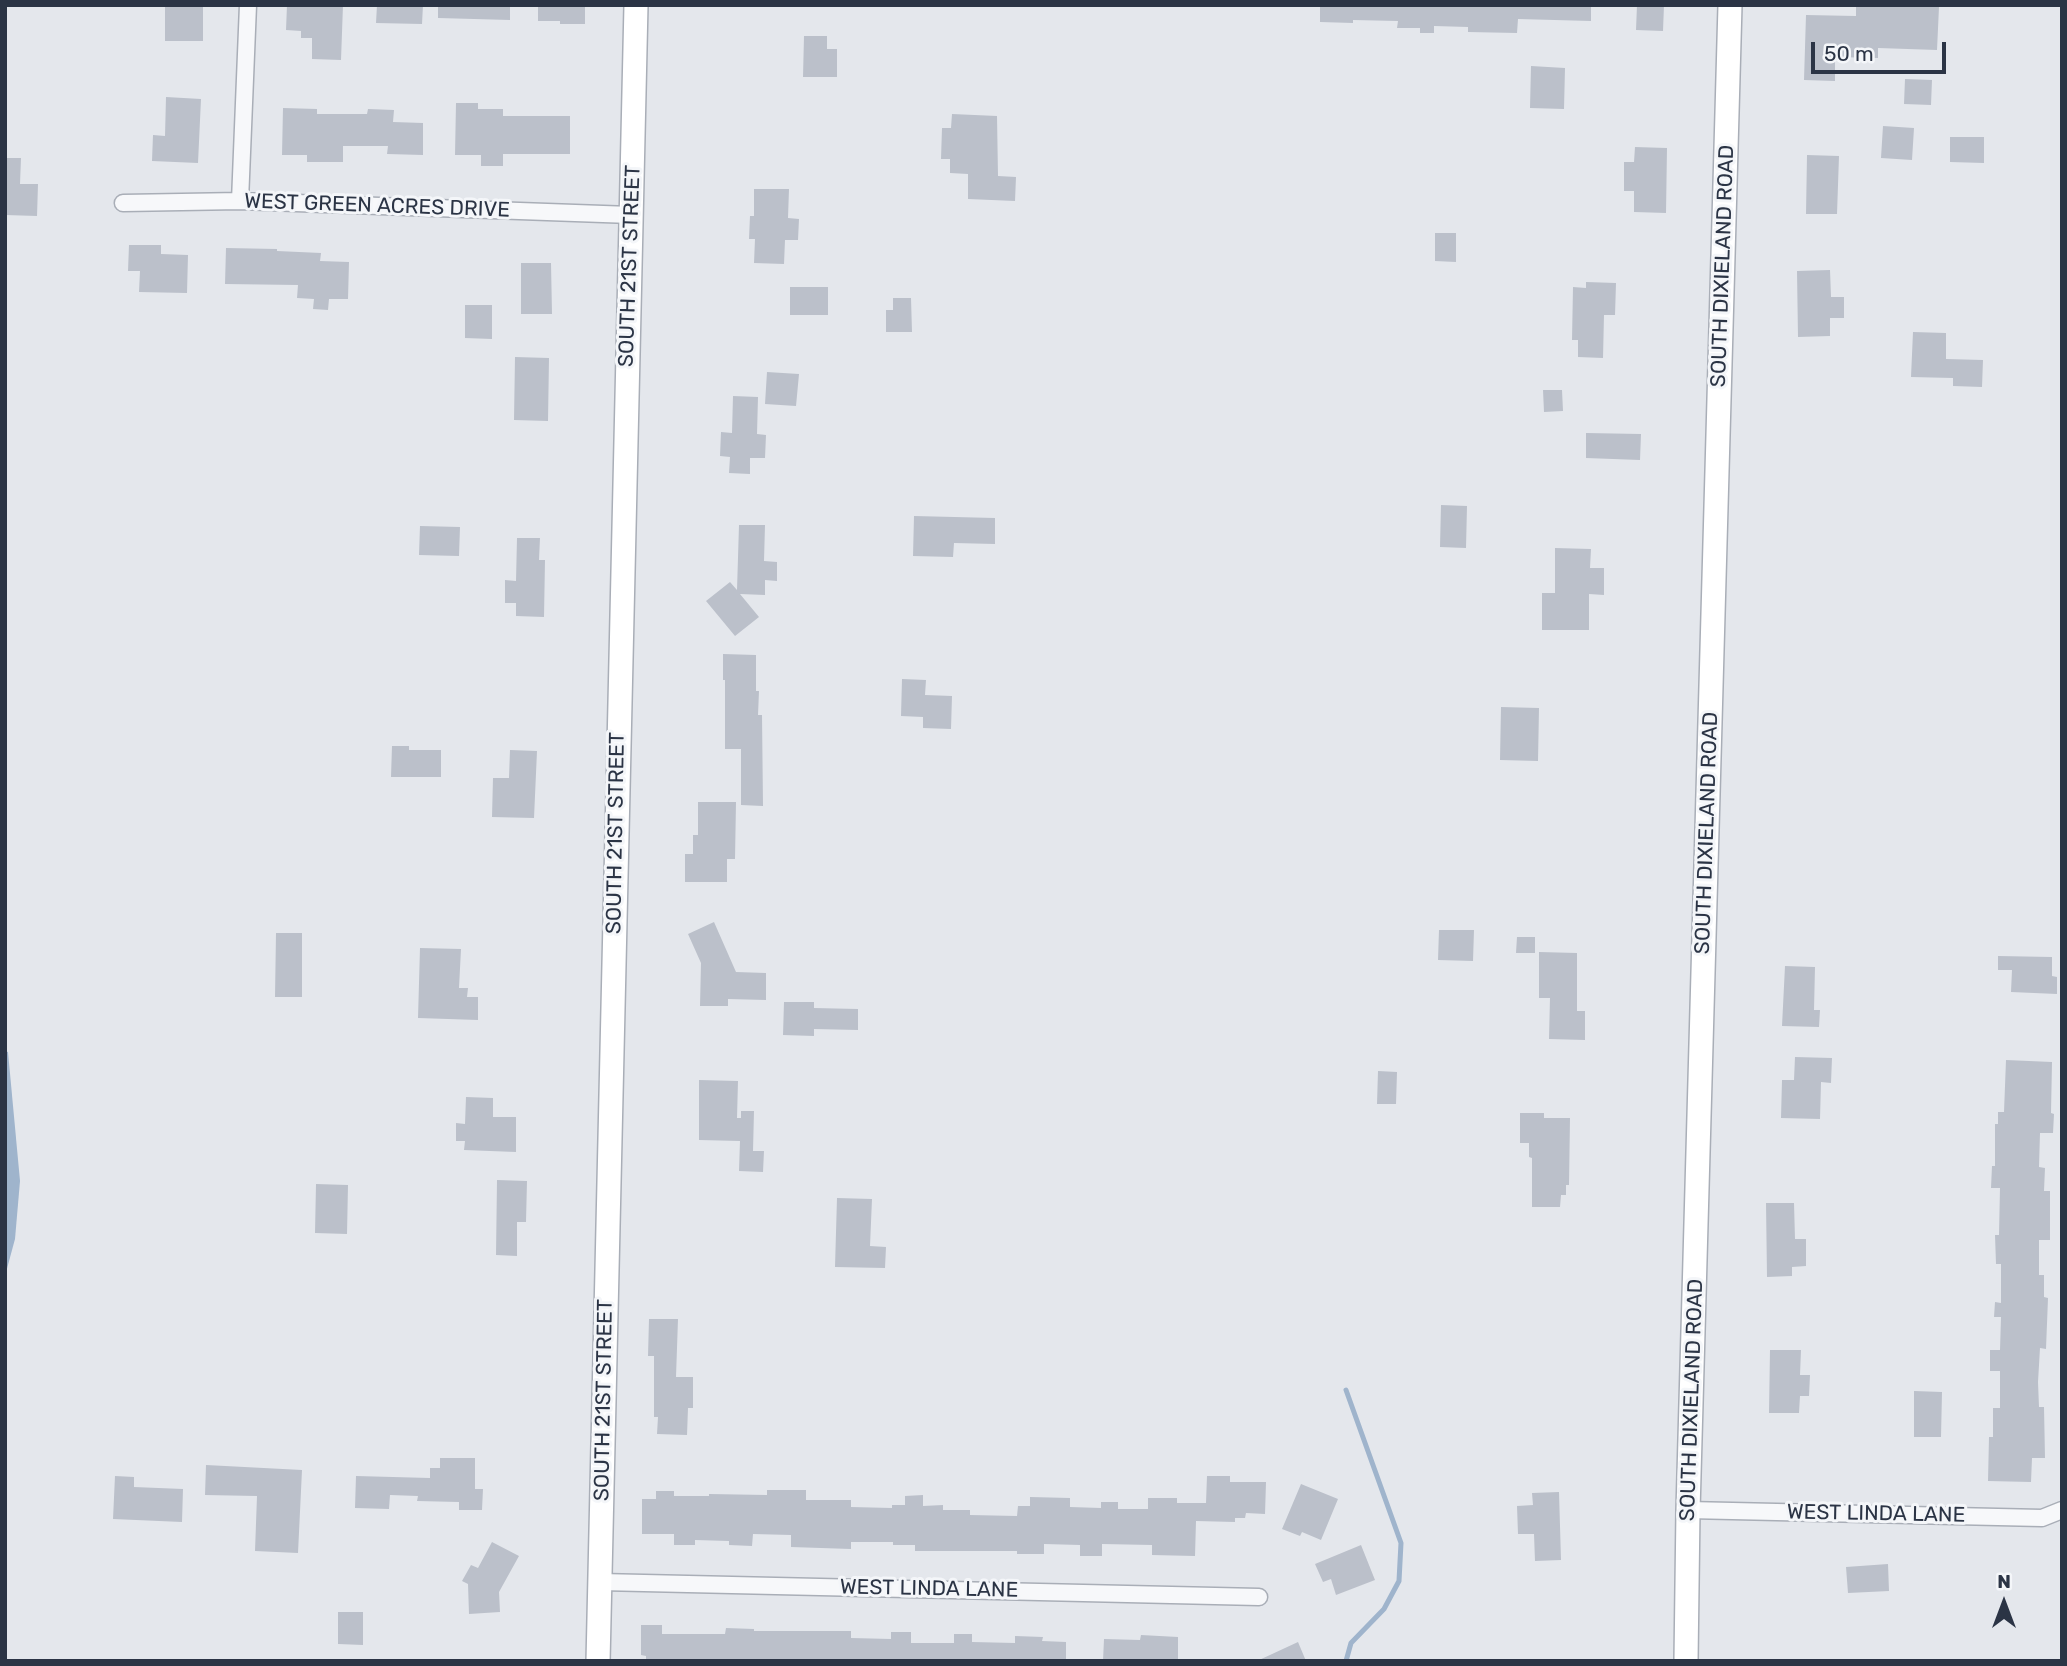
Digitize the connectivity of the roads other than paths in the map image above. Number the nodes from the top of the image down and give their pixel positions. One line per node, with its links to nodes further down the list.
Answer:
1 (248, 5): 4 (street)
2 (636, 5): 6 (street, SOUTH 21ST STREET)
3 (1730, 5): 7 (street, SOUTH DIXIELAND ROAD)
4 (240, 201): 5 (street, WEST GREEN ACRES DRIVE); 6 (street, WEST GREEN ACRES DRIVE)
5 (123, 203)
6 (631, 215): 9 (street, SOUTH 21ST STREET)
7 (1688, 1510): 8 (street, WEST LINDA LANE); 12 (street, SOUTH DIXIELAND ROAD)
8 (2062, 1510)
9 (600, 1582): 10 (street, WEST LINDA LANE); 11 (street, SOUTH 21ST STREET)
10 (1259, 1597)
11 (598, 1661)
12 (1686, 1661)

